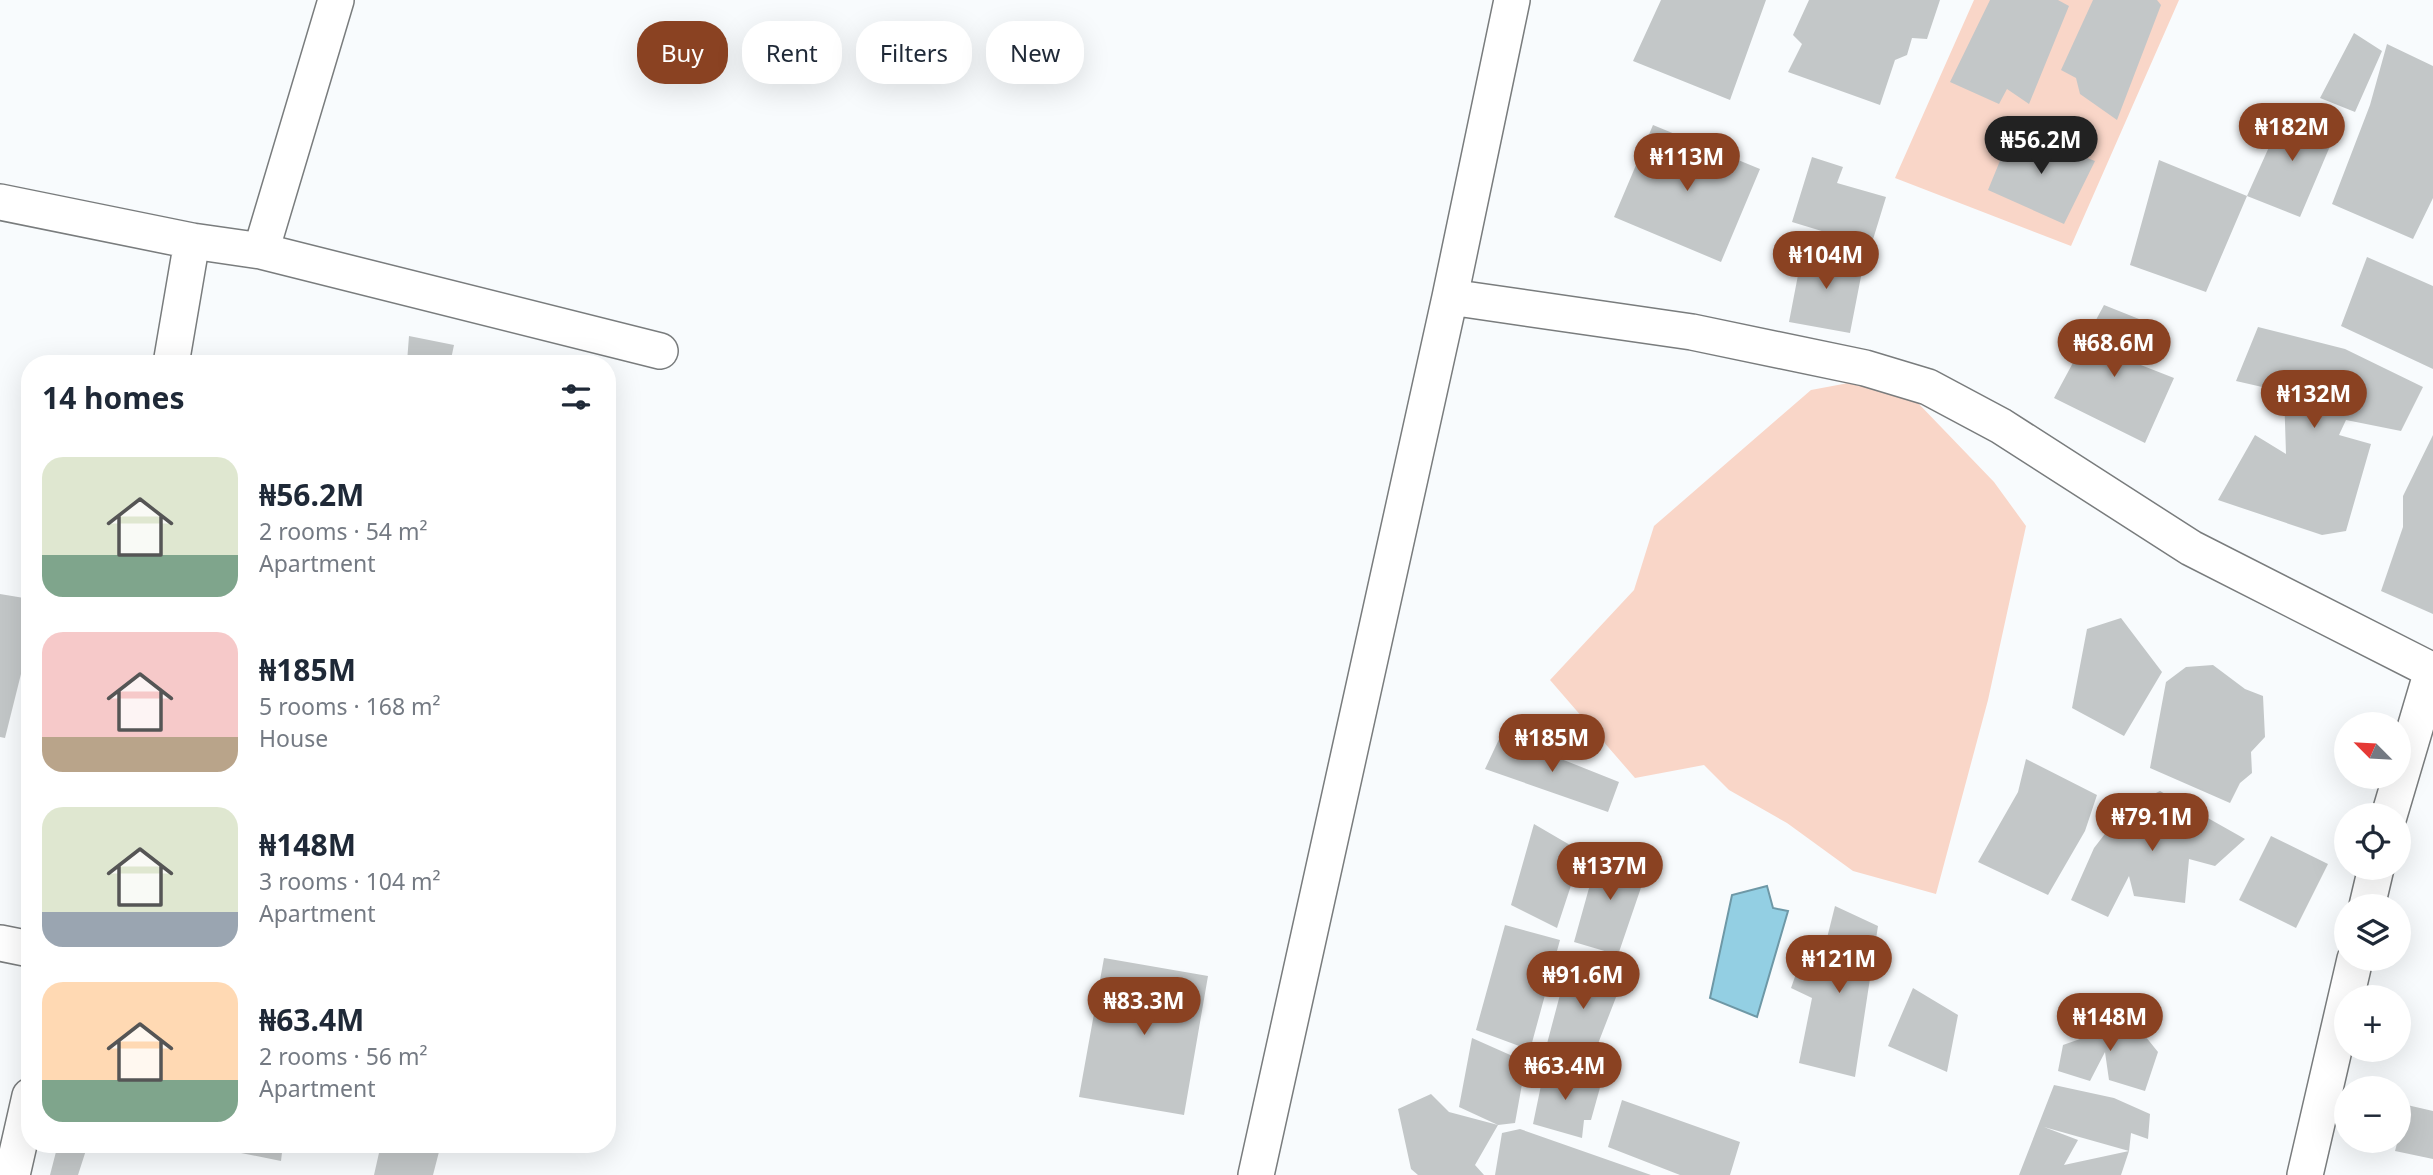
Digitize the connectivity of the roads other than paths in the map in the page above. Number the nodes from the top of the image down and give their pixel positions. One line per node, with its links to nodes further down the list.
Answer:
1 (336, 0): 5 (street)
2 (1512, 0): 6 (street)
3 (0, 202): 4 (street)
4 (192, 242): 5 (street); 8 (street)
5 (261, 251): 7 (street)
6 (1450, 297): 9 (street); 16 (street)
7 (660, 351)
8 (173, 355)
9 (2432, 671): 10 (street)
10 (2393, 803)
11 (0, 943): 12 (street)
12 (21, 946)
13 (2352, 971): 17 (street)
14 (21, 1136): 15 (street)
15 (12, 1175)
16 (1256, 1175)
17 (2305, 1175)

